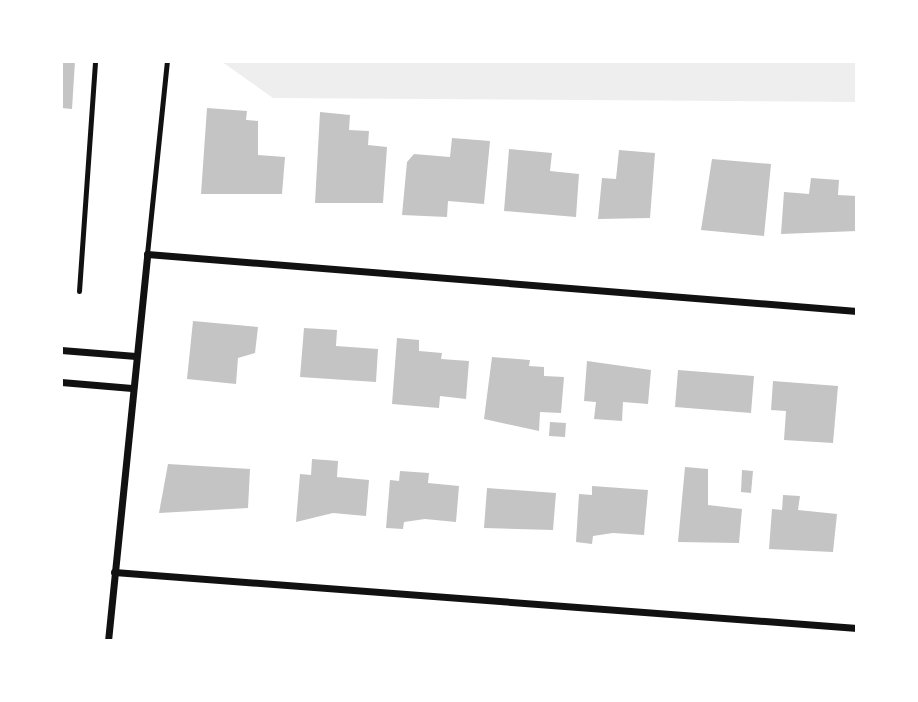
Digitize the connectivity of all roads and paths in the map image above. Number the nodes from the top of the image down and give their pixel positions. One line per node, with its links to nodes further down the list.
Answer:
1 (95, 61): 4 (lane)
2 (167, 61): 3 (lane)
3 (147, 254): 5 (street); 7 (street)
4 (79, 291)
5 (857, 311)
6 (61, 350): 7 (street)
7 (136, 356): 9 (street)
8 (61, 382): 9 (street)
9 (132, 388): 10 (street)
10 (114, 572): 11 (street); 12 (street)
11 (857, 628)
12 (108, 641)

